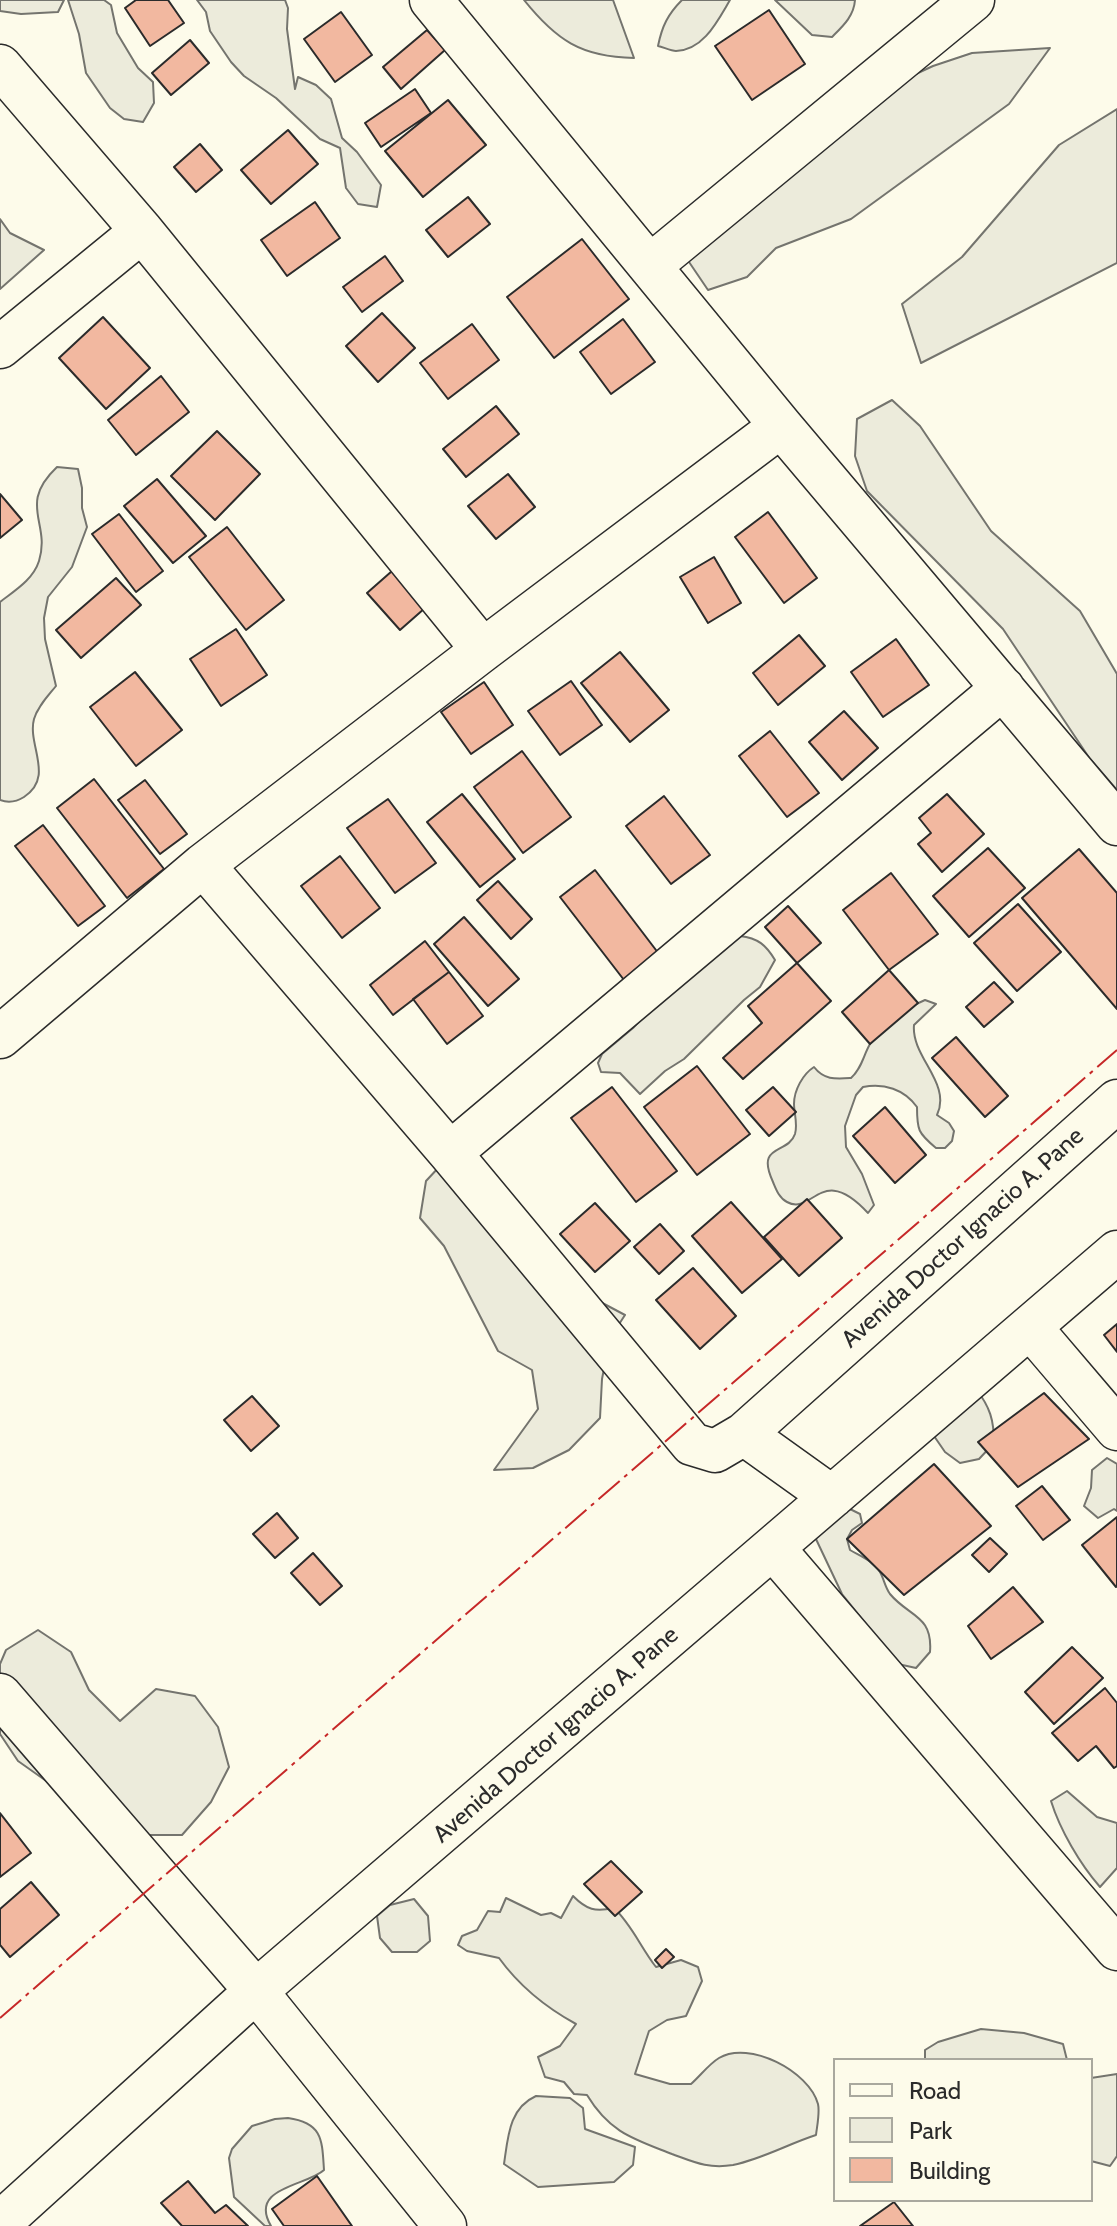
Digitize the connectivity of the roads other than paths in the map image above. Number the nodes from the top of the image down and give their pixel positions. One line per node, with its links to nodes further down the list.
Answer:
1 (431, 0): 5 (street)
2 (973, 0): 5 (street)
3 (0, 66): 4 (street)
4 (142, 231): 6 (street); 8 (street)
5 (651, 265): 7 (street)
6 (0, 347)
7 (781, 426): 8 (street); 9 (street)
8 (483, 650): 11 (street)
9 (1003, 688): 10 (street); 14 (street)
10 (1117, 824)
11 (203, 865): 12 (street); 14 (street)
12 (0, 1037)
13 (1117, 1101): 18 (street, Avenida Doctor Ignacio A. Pane)
14 (450, 1153): 18 (street, Avenida Doctor Ignacio A. Pane)
15 (1117, 1252): 16 (street, Avenida Doctor Ignacio A. Pane)
16 (1030, 1327): 17 (street); 19 (street, Avenida Doctor Ignacio A. Pane)
17 (1117, 1429)
18 (744, 1434): 19 (street)
19 (832, 1497): 20 (street, Avenida Doctor Ignacio A. Pane)
20 (773, 1548): 22 (street); 23 (street, Avenida Doctor Ignacio A. Pane)
21 (0, 1695): 23 (street)
22 (1117, 1949)
23 (256, 1991): 24 (street, Avenida Doctor Ignacio A. Pane); 25 (street)
24 (0, 2223)
25 (445, 2226)

